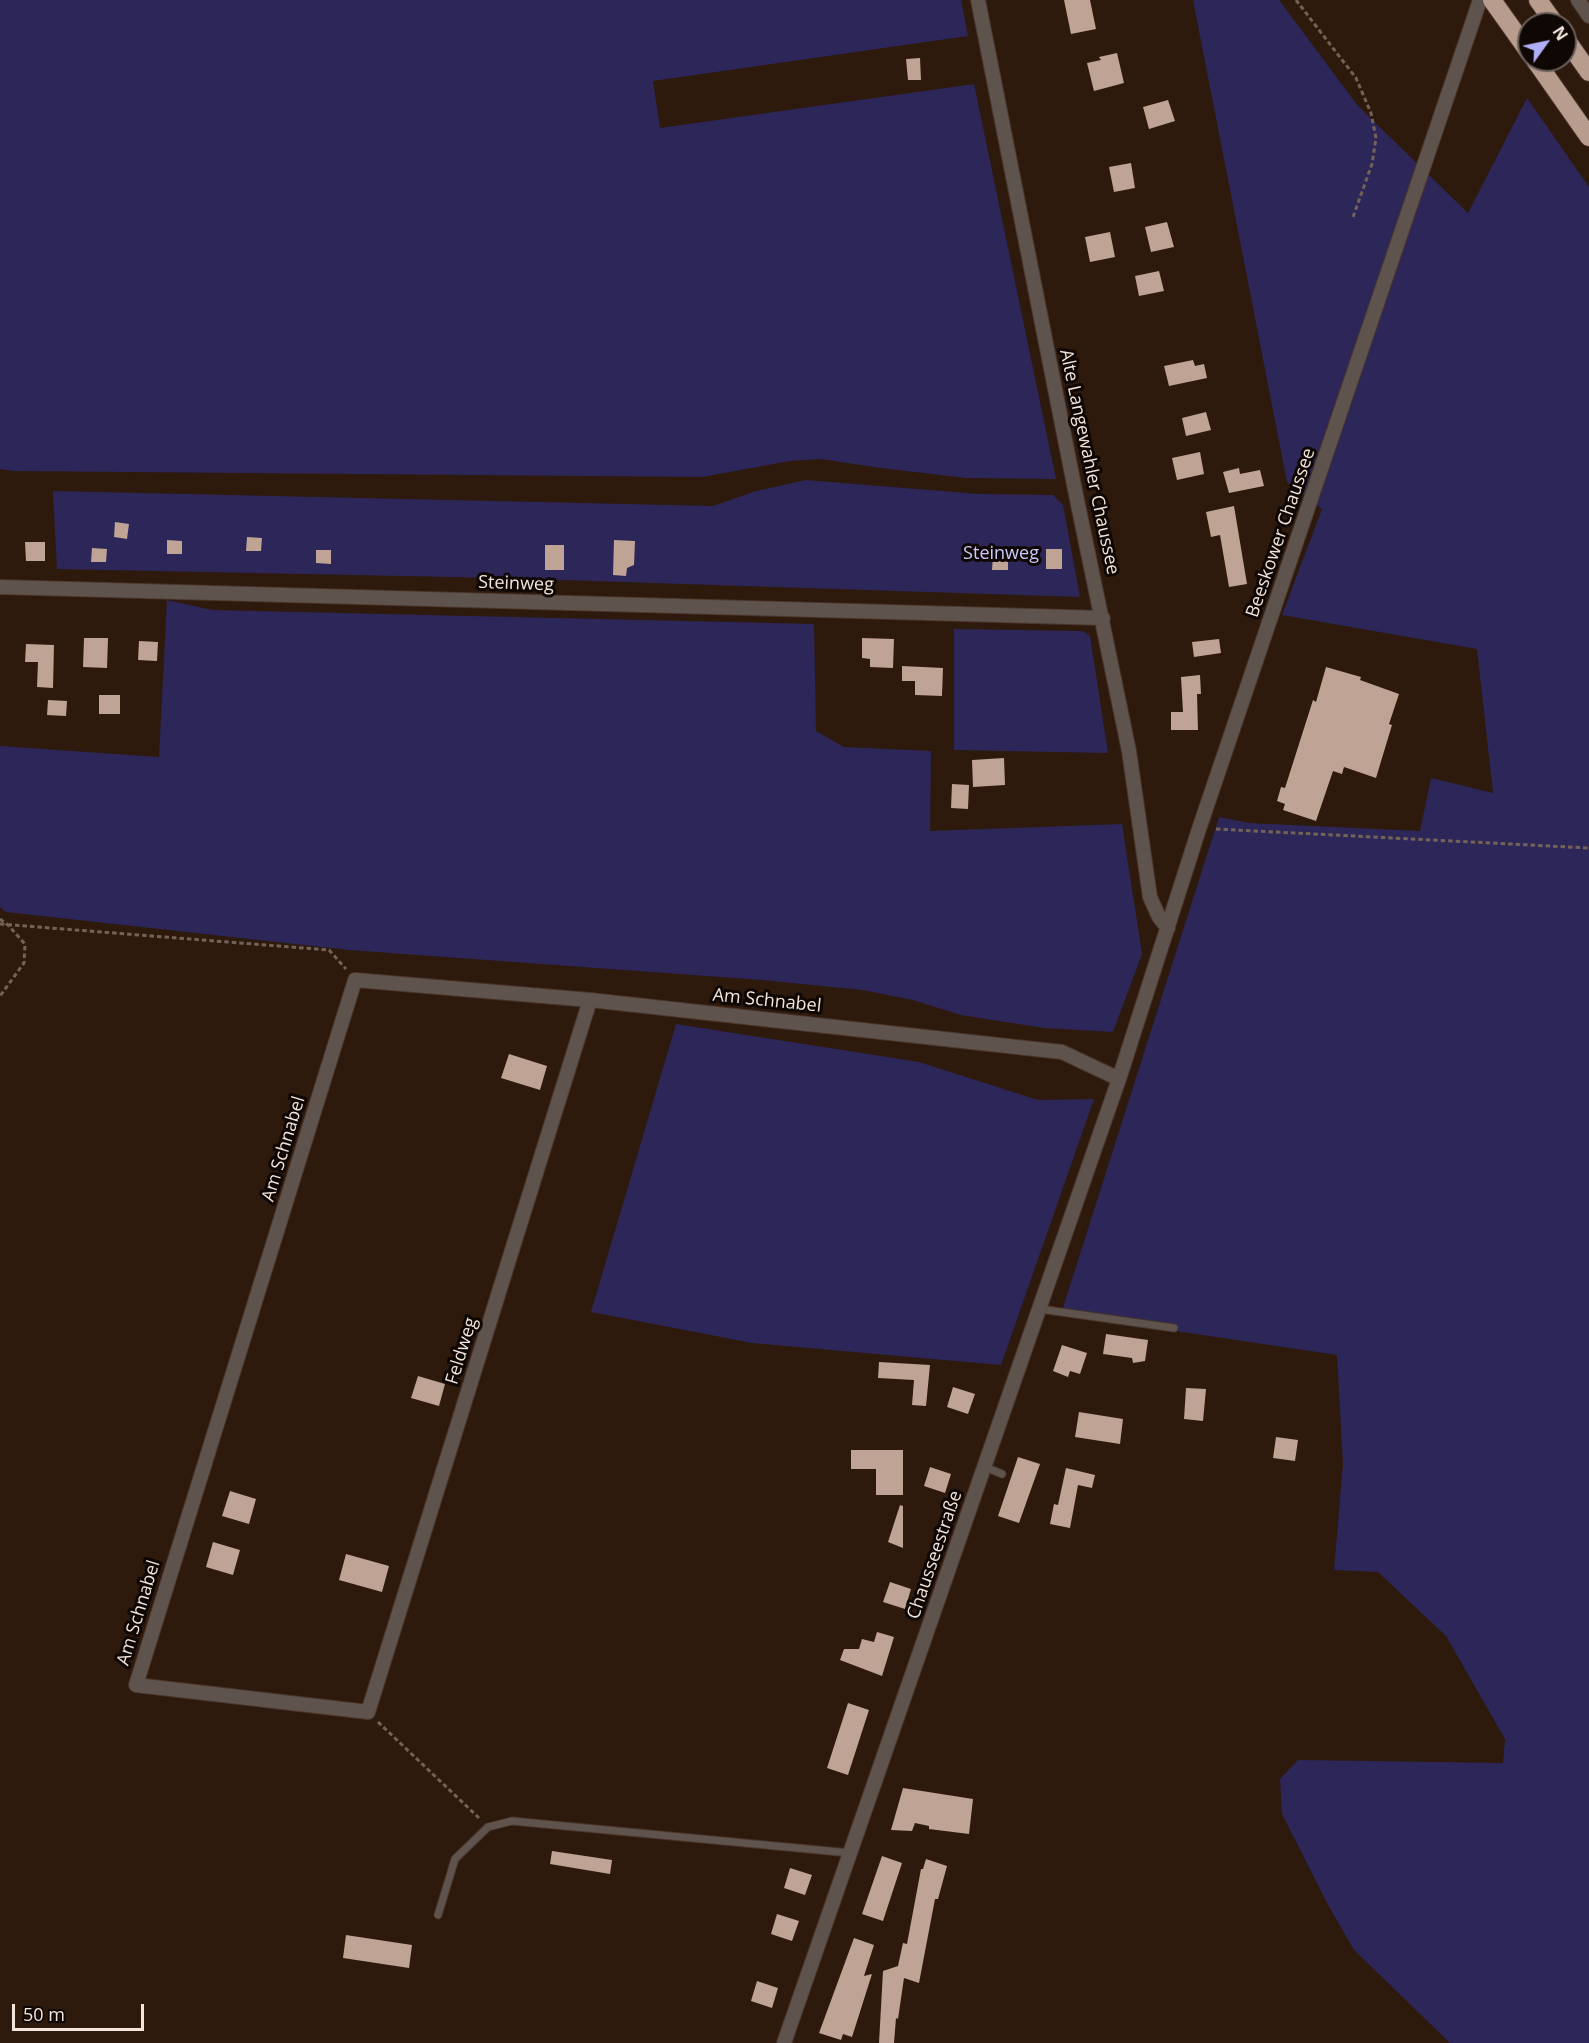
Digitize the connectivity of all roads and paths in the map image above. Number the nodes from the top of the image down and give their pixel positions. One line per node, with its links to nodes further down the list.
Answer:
1 (978, 0): 14 (street, Alte Langewahler Chaussee)
2 (1296, 0): 12 (path)
3 (1480, 0): 15 (street, Beeskower Chaussee)
4 (1492, 0): 7 (highway)
5 (1578, 0): 6 (street)
6 (1589, 16)
7 (1517, 35)
8 (1577, 55): 10 (highway)
9 (1543, 72): 11 (highway)
10 (1589, 72)
11 (1589, 137)
12 (1353, 217)
13 (0, 587): 14 (street, Steinweg)
14 (1103, 618): 19 (street, Alte Langewahler Chaussee)
15 (1199, 828): 16 (path); 19 (street, Beeskower Chaussee)
16 (1589, 848)
17 (0, 921): 18 (path)
18 (8, 924): 20 (path); 21 (path)
19 (1168, 928): 23 (street, Beeskower Chaussee)
20 (355, 980): 22 (street, Am Schnabel); 28 (street, Am Schnabel)
21 (0, 996)
22 (590, 1000): 23 (street, Am Schnabel); 28 (street, Feldweg)
23 (1119, 1079): 24 (street, Chausseestraße)
24 (1040, 1309): 25 (lane); 26 (street, Chausseestraße)
25 (1174, 1328)
26 (985, 1467): 27 (lane); 30 (street, Chausseestraße)
27 (1002, 1474)
28 (368, 1712): 29 (path)
29 (488, 1827): 30 (lane); 31 (lane)
30 (850, 1853): 32 (street, Chausseestraße)
31 (438, 1915)
32 (784, 2043)

